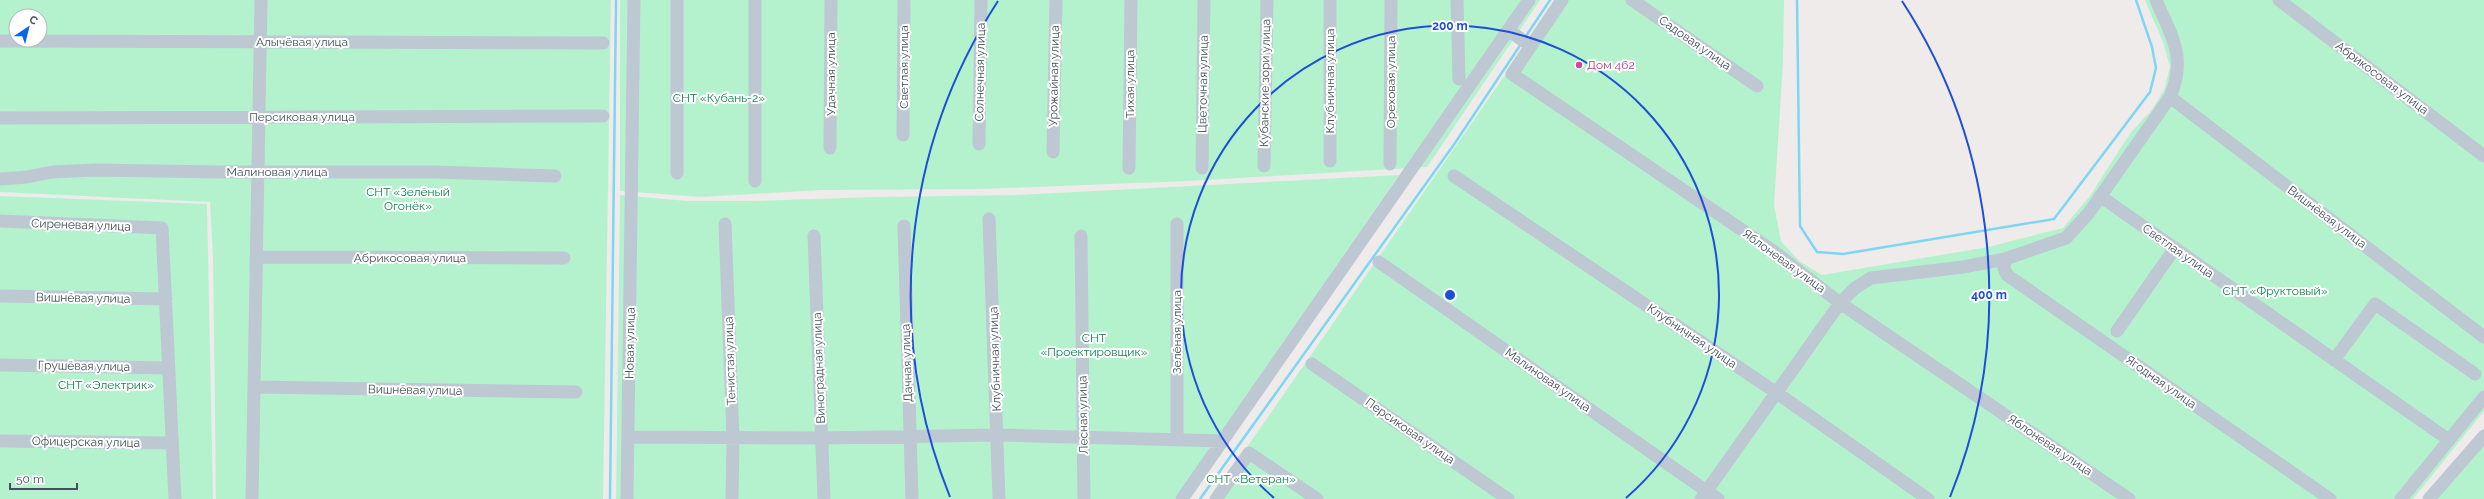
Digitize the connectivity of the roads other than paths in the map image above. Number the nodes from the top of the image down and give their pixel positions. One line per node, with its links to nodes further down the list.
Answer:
1 (261, 0): 22 (street)
2 (634, 0): 77 (street, Новая улица)
3 (677, 0): 42 (street)
4 (756, 0): 46 (street)
5 (831, 0): 33 (street, Удачная улица)
6 (904, 0): 31 (street, Светлая улица)
7 (981, 0): 32 (street, Солнечная улица)
8 (1056, 0): 34 (street, Урожайная улица)
9 (1130, 0): 39 (street, Тихая улица)
10 (1204, 0): 40 (street, Цветочная улица)
11 (1267, 0): 38 (street, Кубанские зори улица)
12 (1330, 0): 36 (street, Клубничная улица)
13 (1391, 0): 37 (street, Ореховая улица)
14 (1457, 0): 25 (street)
15 (1529, 0): 20 (street)
16 (1562, 0): 23 (street, Яблоневая улица)
17 (1632, 0): 26 (street, Садовая улица)
18 (2156, 0): 27 (street)
19 (2279, 0): 35 (street, Абрикосовая улица)
20 (1508, 30): 23 (street); 84 (street)
21 (0, 41): 22 (street, Алычёвая улица)
22 (260, 42): 24 (street, Алычёвая улица); 29 (street)
23 (1526, 42): 62 (street, Яблоневая улица)
24 (603, 44)
25 (1459, 79)
26 (1757, 86)
27 (2170, 97): 47 (street); 64 (street, Вишнёвая улица)
28 (603, 116): 29 (street, Персиковая улица)
29 (259, 117): 30 (street, Персиковая улица); 41 (street)
30 (0, 118)
31 (903, 135)
32 (979, 144)
33 (830, 148)
34 (1053, 152)
35 (2484, 156)
36 (1330, 161)
37 (1390, 164)
38 (1264, 166)
39 (1129, 168)
40 (1202, 168)
41 (258, 171): 43 (street, Малиновая улица); 45 (street, Малиновая улица); 56 (street)
42 (677, 173)
43 (555, 176)
44 (1454, 176): 72 (street, Клубничная улица)
45 (0, 179)
46 (755, 181)
47 (2100, 196): 55 (street, Светлая улица); 58 (street)
48 (989, 219): 75 (street, Клубничная улица)
49 (0, 222): 61 (street, Сиреневая улица)
50 (724, 224): 78 (street, Тенистая улица)
51 (1177, 224): 82 (street, Зелёная улица)
52 (904, 226): 74 (street, Дачная улица)
53 (814, 236): 79 (street, Виноградная улица)
54 (1081, 236): 80 (street, Лесная улица)
55 (2175, 248): 63 (street); 65 (street, Светлая улица)
56 (256, 257): 57 (street, Абрикосовая улица); 70 (street)
57 (564, 258)
58 (2005, 259): 62 (street); 104 (street, Ягодная улица)
59 (1379, 262): 87 (street, Малиновая улица)
60 (0, 296): 61 (street, Вишнёвая улица)
61 (166, 300): 68 (street)
62 (1840, 303): 72 (street); 103 (street, Яблоневая улица)
63 (2117, 331)
64 (2484, 337)
65 (2334, 360): 69 (street); 83 (street, Светлая улица)
66 (1312, 364): 100 (street, Персиковая улица)
67 (0, 365): 68 (street, Грушёвая улица)
68 (169, 368): 85 (street)
69 (2475, 374)
70 (254, 387): 71 (street, Вишнёвая улица); 89 (street)
71 (576, 392)
72 (1777, 393): 87 (street); 102 (street, Клубничная улица)
73 (2484, 397): 83 (street)
74 (909, 435): 75 (street); 79 (street); 93 (street, Дачная улица)
75 (998, 435): 80 (street); 94 (street, Клубничная улица)
76 (2484, 436): 106 (street)
77 (629, 437): 78 (street); 90 (street, Новая улица)
78 (733, 438): 79 (street); 91 (street, Тенистая улица)
79 (822, 438): 92 (street, Виноградная улица)
80 (1084, 438): 82 (street); 95 (street, Лесная улица)
81 (0, 440): 85 (street, Офицерская улица)
82 (1177, 440): 84 (street)
83 (2449, 440): 105 (street)
84 (1223, 441): 96 (street)
85 (172, 443): 88 (street)
86 (1249, 454): 97 (street); 98 (street); 99 (street)
87 (1704, 495): 101 (street, Малиновая улица)
88 (175, 499)
89 (252, 499)
90 (627, 499)
91 (732, 499)
92 (824, 499)
93 (912, 499)
94 (999, 499)
95 (1084, 499)
96 (1182, 499)
97 (1216, 499)
98 (1313, 499)
99 (1317, 499)
100 (1508, 499)
101 (1718, 499)
102 (1928, 499)
103 (2129, 499)
104 (2330, 499)
105 (2401, 499)
106 (2429, 499)

